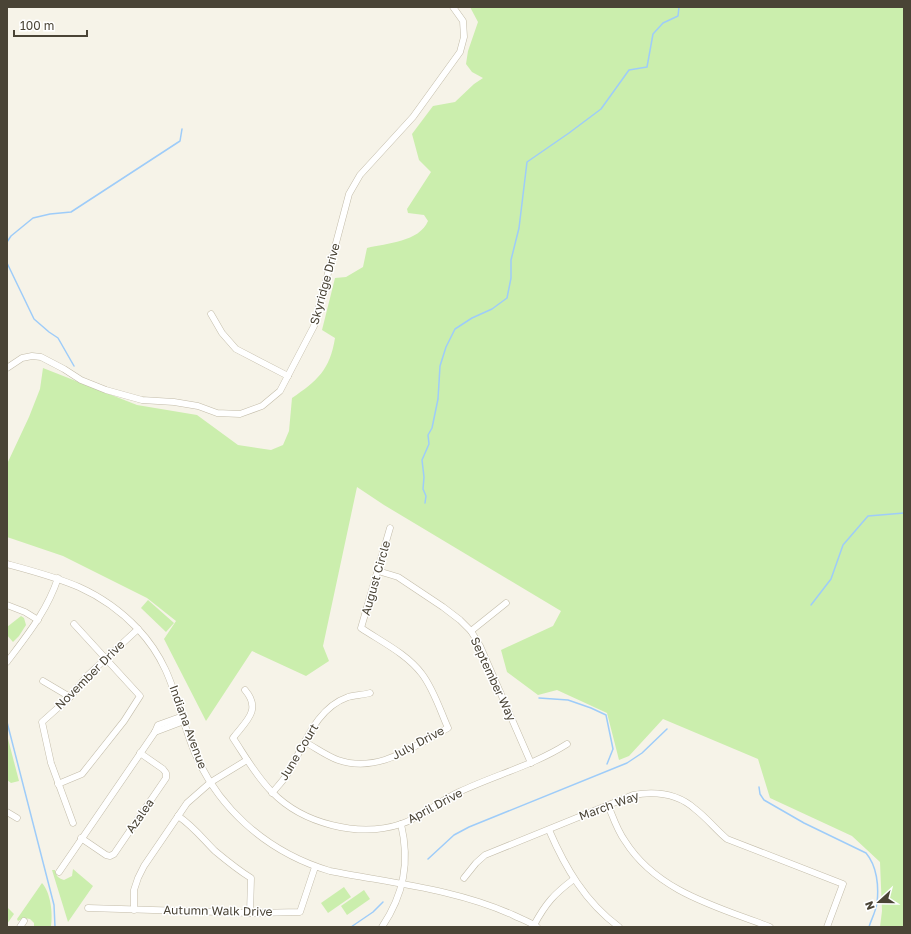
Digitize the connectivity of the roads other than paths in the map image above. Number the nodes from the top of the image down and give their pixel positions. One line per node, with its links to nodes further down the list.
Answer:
1 (454, 7): 4 (street, Skyridge Drive)
2 (211, 314): 4 (street)
3 (7, 368): 4 (street, Skyridge Drive)
4 (288, 376)
5 (390, 528): 7 (street, August Circle)
6 (7, 564): 8 (street, Indiana Avenue)
7 (378, 571): 13 (street, August Circle); 15 (street, September Way)
8 (58, 578): 11 (street); 14 (street, Indiana Avenue)
9 (506, 603): 15 (street)
10 (7, 605): 11 (street)
11 (38, 620): 17 (street)
12 (74, 624): 16 (street)
13 (361, 628): 23 (street, July Drive)
14 (138, 629): 16 (street, November Drive); 22 (street, Indiana Avenue)
15 (471, 631): 27 (street, September Way)
16 (105, 658): 21 (street, November Drive); 29 (street)
17 (7, 662)
18 (43, 681): 21 (street)
19 (244, 690): 26 (street, April Drive)
20 (370, 693): 23 (street, June Court)
21 (70, 696): 29 (street, November Drive)
22 (184, 719): 25 (street); 28 (street, Indiana Avenue)
23 (305, 742): 30 (street, June Court)
24 (568, 744): 27 (street, April Drive)
25 (140, 753): 38 (street); 38 (street, Azalea)
26 (247, 760): 28 (street); 30 (street, April Drive)
27 (532, 763): 36 (street, April Drive)
28 (210, 782): 33 (street); 39 (street, Indiana Avenue)
29 (58, 784): 35 (street)
30 (272, 792): 36 (street, April Drive)
31 (608, 805): 37 (street, March Way); 52 (street); 53 (street, March Way)
32 (7, 812): 34 (street)
33 (178, 816): 45 (street); 46 (street)
34 (17, 818)
35 (73, 823)
36 (401, 824): 43 (street)
37 (549, 830): 41 (street, March Way); 42 (street)
38 (81, 838): 40 (street)
39 (315, 867): 43 (street, Indiana Avenue); 46 (street, Autumn Walk Drive)
40 (59, 872)
41 (464, 878)
42 (574, 879): 48 (street); 51 (street)
43 (401, 884): 48 (street, Indiana Avenue); 50 (street)
44 (88, 908): 45 (street, Autumn Walk Drive)
45 (134, 910): 46 (street, Autumn Walk Drive)
46 (250, 913)
47 (24, 921): 49 (street)
48 (536, 926)
49 (20, 927)
50 (382, 927)
51 (619, 927)
52 (770, 927)
53 (826, 927)

